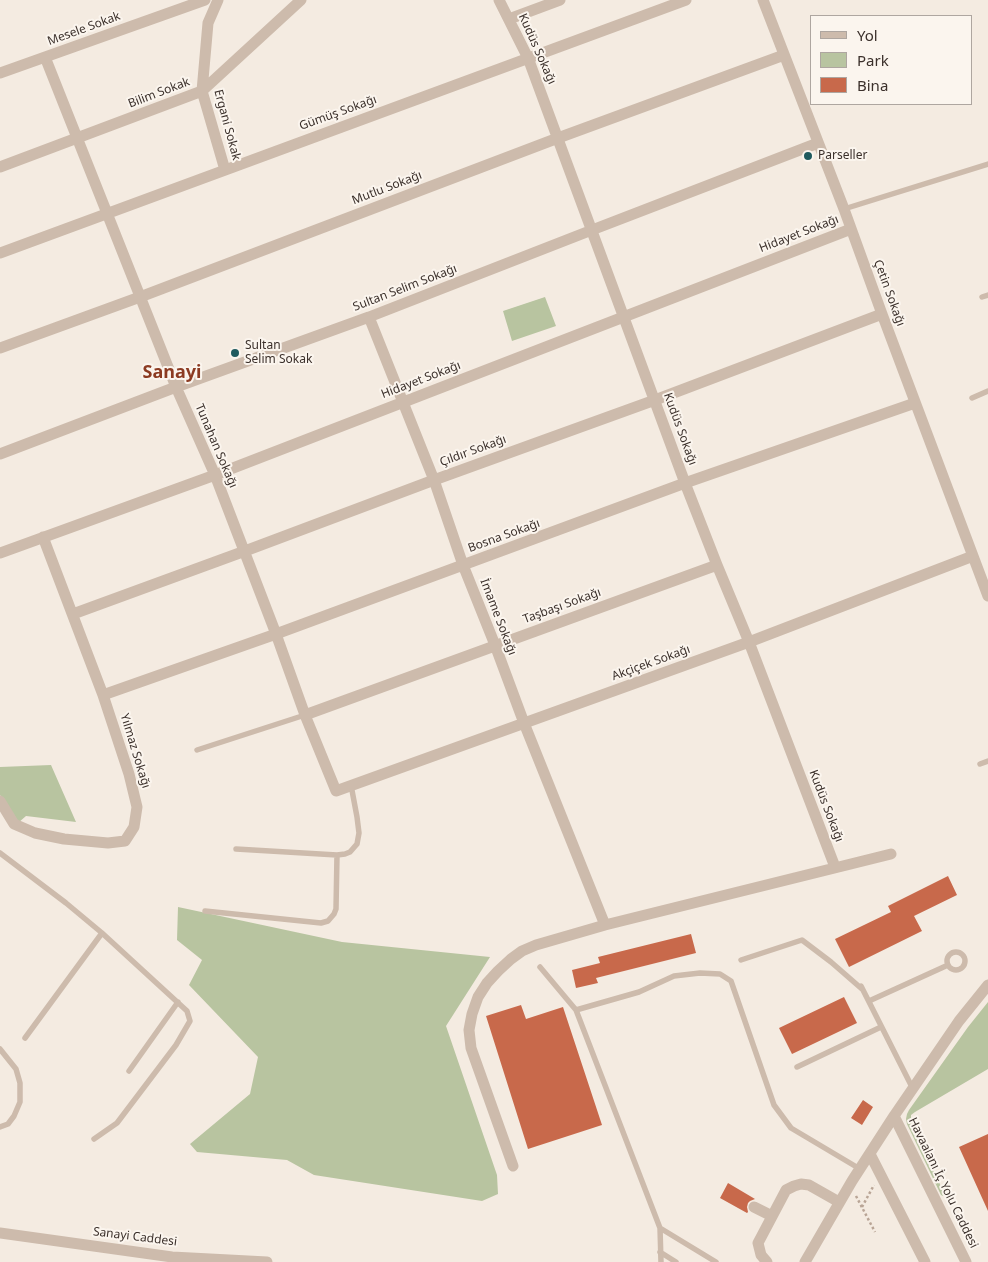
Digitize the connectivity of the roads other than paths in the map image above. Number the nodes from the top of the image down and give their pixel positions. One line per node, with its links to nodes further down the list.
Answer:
1 (205, 0): 10 (street, Mesele Sokak)
2 (218, 0): 13 (street, Ergani Sokak)
3 (301, 0): 13 (street, Bilim Sokak)
4 (499, 0): 8 (street, Kudüs Sokağı)
5 (560, 0): 8 (street)
6 (686, 0): 11 (street, Gümüş Sokağı)
7 (763, 0): 9 (street, Çetin Sokağı)
8 (508, 19): 11 (street, Kudüs Sokağı)
9 (784, 55): 15 (street, Mutlu Sokağı); 16 (street, Çetin Sokağı)
10 (45, 57): 12 (street, Mesele Sokak); 14 (street, Tunahan Sokağı)
11 (528, 58): 15 (street, Kudüs Sokağı); 19 (street, Gümüş Sokağı)
12 (0, 73)
13 (202, 91): 14 (street, Bilim Sokak); 19 (street, Ergani Sokak)
14 (77, 138): 18 (street, Bilim Sokak); 21 (street, Tunahan Sokağı)
15 (558, 138): 23 (street, Kudüs Sokağı); 25 (street, Mutlu Sokağı)
16 (818, 143): 20 (street, Çetin Sokağı); 23 (street, Sultan Selim Sokağı)
17 (988, 164): 20 (lane)
18 (0, 167)
19 (225, 170): 21 (street, Gümüş Sokağı)
20 (844, 209): 22 (street, Çetin Sokağı)
21 (107, 213): 24 (street, Gümüş Sokağı); 25 (street, Tunahan Sokağı)
22 (851, 229): 26 (street, Çetin Sokağı); 28 (street, Hidayet Sokağı)
23 (592, 230): 27 (street, Sultan Selim Sokağı); 28 (street, Kudüs Sokağı)
24 (0, 253)
25 (140, 297): 29 (street, Mutlu Sokağı); 30 (street, Tunahan Sokağı)
26 (882, 314): 33 (street, Çıldır Sokağı); 35 (street, Çetin Sokağı)
27 (369, 317): 30 (street, Sultan Selim Sokağı); 34 (street, İmame Sokağı)
28 (623, 317): 33 (street, Kudüs Sokağı); 34 (street, Hidayet Sokağı)
29 (0, 348)
30 (176, 387): 36 (street, Sultan Selim Sokağı); 37 (street, Tunahan Sokağı)
31 (988, 391): 32 (lane)
32 (972, 398)
33 (655, 400): 38 (street, Çıldır Sokağı); 39 (street, Kudüs Sokağı)
34 (403, 401): 37 (street, Hidayet Sokağı); 38 (street, İmame Sokağı)
35 (915, 403): 39 (street, Bosna Sokağı); 43 (street, Çetin Sokağı)
36 (0, 454)
37 (215, 475): 40 (street, Hidayet Sokağı); 41 (street, Tunahan Sokağı)
38 (434, 480): 41 (street, Çıldır Sokağı); 44 (street, İmame Sokağı)
39 (685, 483): 44 (street, Bosna Sokağı); 45 (street, Kudüs Sokağı)
40 (44, 537): 42 (street, Hidayet Sokağı); 47 (street, Yılmaz Sokağı)
41 (245, 551): 47 (street, Çıldır Sokağı); 48 (street, Tunahan Sokağı)
42 (0, 553)
43 (973, 556): 46 (street, Çetin Sokağı); 49 (street, Akçiçek Sokağı)
44 (463, 565): 48 (street, Bosna Sokağı); 50 (street, İmame Sokağı)
45 (717, 565): 49 (street, Kudüs Sokağı); 50 (street, Taşbaşı Sokağı)
46 (988, 596)
47 (73, 614): 51 (street, Yılmaz Sokağı)
48 (276, 634): 51 (street, Bosna Sokağı); 52 (street, Tunahan Sokağı)
49 (749, 642): 53 (street, Akçiçek Sokağı); 64 (street, Kudüs Sokağı)
50 (495, 645): 52 (street, Taşbaşı Sokağı); 53 (street, İmame Sokağı)
51 (103, 695): 59 (street, Yılmaz Sokağı)
52 (304, 715): 54 (lane); 58 (street, Tunahan Sokağı)
53 (524, 723): 57 (street, Akçiçek Sokağı); 66 (street, İmame Sokağı)
54 (197, 750)
55 (988, 761): 56 (lane)
56 (980, 764)
57 (351, 785): 58 (street, Akçiçek Sokağı); 63 (lane)
58 (336, 791)
59 (0, 801)
60 (236, 850): 63 (lane)
61 (0, 853): 67 (lane)
62 (891, 854): 64 (street)
63 (338, 855): 65 (lane)
64 (835, 867): 66 (street)
65 (205, 910)
66 (605, 925): 87 (street)
67 (102, 933): 74 (lane); 78 (lane)
68 (741, 960): 73 (lane)
69 (948, 965): 75 (lane)
70 (540, 967): 76 (lane)
71 (858, 980): 73 (lane)
72 (988, 985): 82 (street, Havaalanı İç Yolu Caddesi)
73 (862, 989): 75 (lane)
74 (178, 1002): 81 (lane); 85 (lane)
75 (869, 1002): 77 (lane)
76 (576, 1010): 88 (lane); 92 (lane)
77 (882, 1027): 80 (lane); 82 (lane)
78 (25, 1038)
79 (0, 1049): 84 (lane)
80 (797, 1067)
81 (129, 1071)
82 (913, 1089): 83 (street, Havaalanı İç Yolu Caddesi)
83 (894, 1116): 86 (street, Havaalanı İç Yolu Caddesi); 103 (street, Havaalanı İç Yolu Caddesi)
84 (0, 1127)
85 (94, 1139)
86 (870, 1154): 88 (street, Havaalanı İç Yolu Caddesi); 102 (street)
87 (513, 1166)
88 (860, 1169): 89 (street, Havaalanı İç Yolu Caddesi)
89 (839, 1202): 91 (street); 101 (street, Havaalanı İç Yolu Caddesi)
90 (754, 1207): 91 (street)
91 (772, 1216): 100 (street)
92 (660, 1228): 94 (lane); 99 (lane)
93 (0, 1233): 95 (street, Sanayi Caddesi)
94 (660, 1252): 97 (lane); 98 (lane)
95 (129, 1256): 96 (street, Sanayi Caddesi)
96 (267, 1262)
97 (660, 1262)
98 (676, 1262)
99 (716, 1262)
100 (767, 1262)
101 (805, 1262)
102 (925, 1262)
103 (966, 1262)

